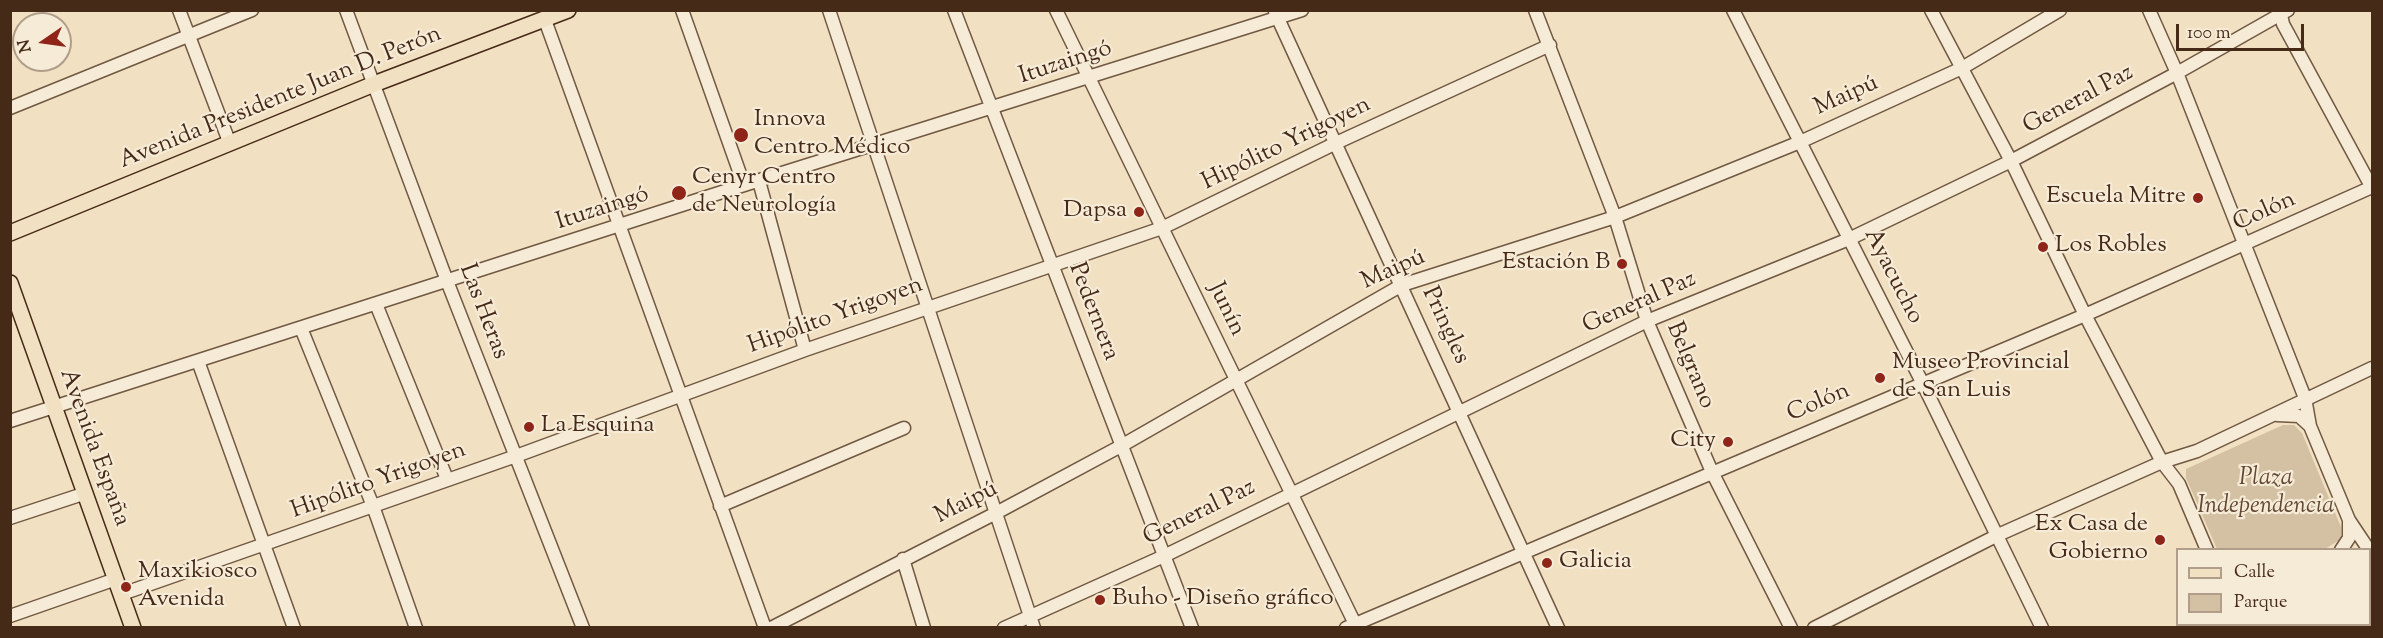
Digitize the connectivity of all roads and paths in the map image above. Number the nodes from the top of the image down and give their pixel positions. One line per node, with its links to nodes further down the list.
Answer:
1 (179, 10): 18 (street)
2 (252, 10): 18 (street)
3 (346, 10): 23 (street, Las Heras)
4 (568, 10): 17 (main road, Avenida Presidente Juan D. Perón)
5 (682, 10): 32 (street)
6 (829, 10): 29 (street)
7 (954, 10): 25 (street, Pedernera)
8 (1056, 10): 22 (street, Junín)
9 (1302, 10): 16 (street, Ituzaingó)
10 (1535, 10): 19 (street, Belgrano)
11 (1734, 10): 26 (street, Ayacucho)
12 (1931, 10): 20 (street)
13 (2060, 10): 20 (street, Maipú)
14 (2149, 10): 21 (street)
15 (2283, 12): 21 (street, General Paz); 33 (street)
16 (1277, 14): 22 (street, Ituzaingó); 27 (street, Pringles)
17 (543, 15): 23 (main road, Avenida Presidente Juan D. Perón); 35 (street)
18 (189, 35): 24 (street); 28 (street)
19 (1550, 45): 27 (street, Hipólito Yrigoyen); 34 (street, Belgrano)
20 (1962, 68): 26 (street, Maipú); 30 (street)
21 (2177, 73): 30 (street, General Paz); 39 (street)
22 (1089, 78): 25 (street, Ituzaingó); 36 (street, Junín)
23 (374, 84): 28 (main road, Avenida Presidente Juan D. Perón); 41 (street, Las Heras)
24 (10, 108)
25 (993, 110): 29 (street, Ituzaingó); 40 (street, Pedernera)
26 (1800, 142): 34 (street, Maipú); 38 (street, Ayacucho)
27 (1336, 143): 36 (street, Hipólito Yrigoyen); 43 (street, Pringles)
28 (230, 144): 37 (main road, Avenida Presidente Juan D. Perón)
29 (873, 146): 31 (street, Ituzaingó); 45 (street)
30 (2011, 160): 38 (street, General Paz); 46 (street)
31 (759, 181): 32 (street, Ituzaingó); 49 (street)
32 (744, 185): 35 (street, Ituzaingó)
33 (2372, 187): 39 (street, Colón)
34 (1615, 217): 43 (street, Maipú); 47 (street, Belgrano)
35 (619, 228): 41 (street, Ituzaingó); 54 (street)
36 (1161, 228): 40 (street, Hipólito Yrigoyen); 52 (street, Junín)
37 (10, 233)
38 (1850, 239): 47 (street, General Paz); 53 (street, Ayacucho)
39 (2244, 246): 46 (street, Colón); 55 (street)
40 (1051, 264): 45 (street, Hipólito Yrigoyen); 62 (street, Pedernera)
41 (447, 281): 44 (street, Ituzaingó); 64 (street, Las Heras)
42 (10, 283): 56 (main road, Avenida España)
43 (1402, 285): 52 (street, Maipú); 57 (street, Pringles)
44 (376, 304): 48 (street, Ituzaingó); 67 (street)
45 (928, 307): 49 (street, Hipólito Yrigoyen); 73 (street)
46 (2085, 315): 53 (street, Colón); 65 (street)
47 (1647, 321): 57 (street, General Paz); 66 (street, Belgrano)
48 (301, 328): 50 (street, Ituzaingó); 72 (street)
49 (805, 350): 54 (street, Hipólito Yrigoyen)
50 (198, 361): 56 (street, Ituzaingó); 77 (street)
51 (2373, 368): 55 (street)
52 (1236, 380): 62 (street, Maipú); 69 (street, Junín)
53 (1923, 384): 66 (street, Colón); 76 (street, Ayacucho)
54 (681, 396): 64 (street, Hipólito Yrigoyen); 71 (street)
55 (2305, 398): 58 (street); 60 (street)
56 (55, 406): 59 (street, Ituzaingó); 70 (main road, Avenida España)
57 (1461, 412): 69 (street, General Paz); 81 (street, Pringles)
58 (2276, 415): 60 (street); 63 (street)
59 (10, 421)
60 (2310, 426): 75 (street)
61 (904, 428): 71 (street)
62 (1121, 446): 73 (street, Maipú); 82 (street, Pedernera)
63 (2189, 454): 65 (street); 68 (street)
64 (516, 456): 67 (street, Hipólito Yrigoyen); 91 (street, Las Heras)
65 (2162, 462): 68 (street); 76 (street)
66 (1712, 472): 81 (street, Colón); 98 (street, Belgrano)
67 (447, 479): 72 (street, Hipólito Yrigoyen)
68 (2179, 484): 78 (street)
69 (1292, 492): 82 (street, General Paz); 87 (street, Junín)
70 (86, 493): 74 (street); 84 (main road, Avenida España)
71 (720, 506): 92 (street)
72 (373, 507): 77 (street, Hipólito Yrigoyen); 90 (street)
73 (996, 513): 83 (street, Maipú); 86 (street)
74 (10, 518)
75 (2349, 520): 79 (street); 80 (street)
76 (1998, 535): 99 (street); 100 (street, Ayacucho)
77 (265, 546): 84 (street, Hipólito Yrigoyen); 89 (street)
78 (2207, 548)
79 (2342, 548)
80 (2369, 548)
81 (1522, 551): 87 (street, Colón); 97 (street, Pringles)
82 (1164, 556): 86 (street, General Paz); 96 (street, Pedernera)
83 (903, 559): 93 (street, Maipú); 94 (street)
84 (119, 586): 85 (street, Hipólito Yrigoyen); 88 (main road, Avenida España)
85 (10, 616)
86 (1032, 622): 95 (street, General Paz)
87 (1353, 626)
88 (133, 627)
89 (294, 627)
90 (416, 627)
91 (583, 627)
92 (765, 627)
93 (771, 627)
94 (924, 627)
95 (1004, 627)
96 (1192, 627)
97 (1558, 627)
98 (1791, 627)
99 (1814, 627)
100 (2042, 627)

